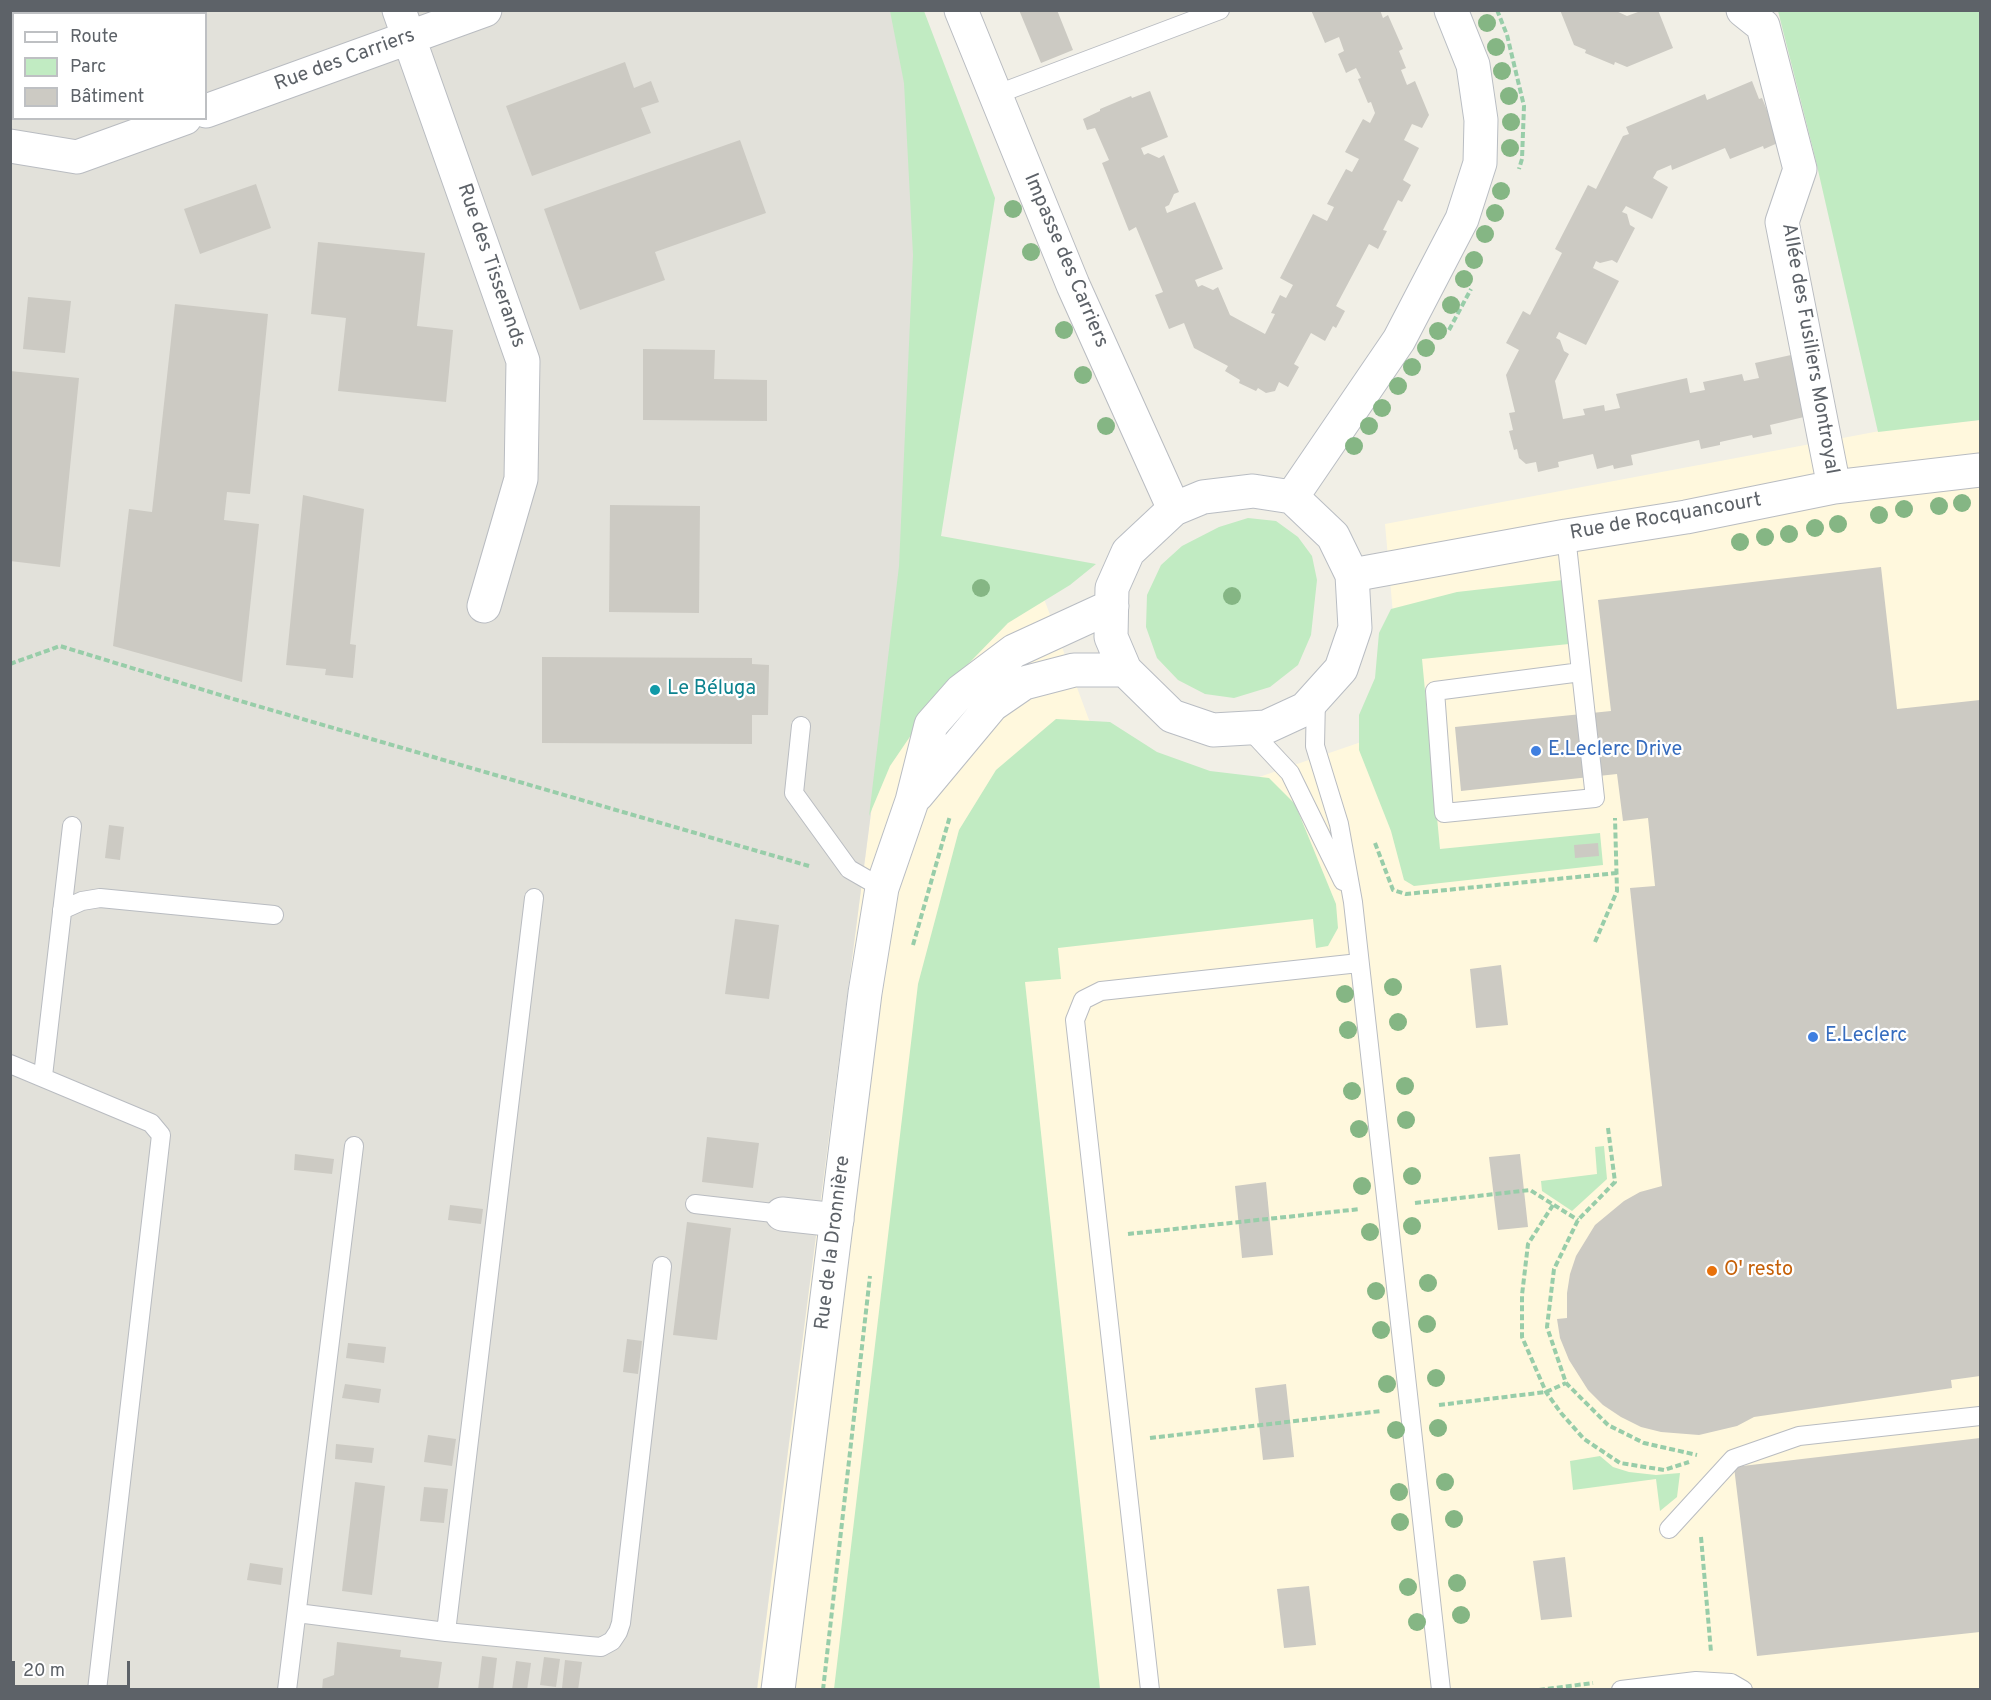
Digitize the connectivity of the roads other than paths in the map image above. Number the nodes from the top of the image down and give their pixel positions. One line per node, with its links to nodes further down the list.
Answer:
1 (485, 10): 6 (street, Rue des Carriers)
2 (961, 10): 7 (street, Impasse des Carriers)
3 (1220, 10): 7 (lane)
4 (1451, 10): 13 (street)
5 (1743, 10): 12 (street, Allée des Fusiliers Montroyal)
6 (404, 24): 8 (street, Rue des Carriers); 17 (street, Rue des Tisserands)
7 (995, 95): 14 (street, Impasse des Carriers)
8 (207, 111)
9 (179, 120): 10 (street)
10 (10, 146)
11 (1980, 470): 12 (street, Rue de Rocquancourt)
12 (1834, 487): 15 (street, Rue de Rocquancourt)
13 (1292, 497): 14 (street); 16 (street)
14 (1174, 509): 18 (street)
15 (1566, 536): 16 (street, Rue de Rocquancourt); 20 (lane)
16 (1352, 575): 21 (street)
17 (484, 606)
18 (1112, 606): 19 (street); 24 (street, Rue de la Dronnière)
19 (1125, 669): 23 (street); 24 (street, Rue de la Dronnière)
20 (1581, 672): 20 (lane)
21 (1316, 697): 23 (street); 28 (lane)
22 (801, 726): 26 (lane)
23 (1248, 728): 28 (lane)
24 (912, 801): 26 (street, Rue de la Dronnière)
25 (72, 826): 29 (lane)
26 (882, 888): 37 (street, Rue de la Dronnière)
27 (534, 898): 42 (lane)
28 (1353, 902): 31 (lane)
29 (62, 910): 30 (lane); 33 (lane)
30 (274, 915)
31 (1359, 963): 46 (lane); 47 (lane)
32 (10, 1064): 33 (lane)
33 (43, 1076): 43 (lane)
34 (354, 1146): 41 (lane)
35 (695, 1204): 36 (lane)
36 (782, 1214): 37 (street)
37 (837, 1220): 45 (street, Rue de la Dronnière)
38 (662, 1266): 42 (lane)
39 (1980, 1416): 40 (lane)
40 (1670, 1529)
41 (297, 1613): 42 (lane); 44 (lane)
42 (446, 1632)
43 (97, 1689)
44 (287, 1689)
45 (778, 1689)
46 (1150, 1689)
47 (1441, 1689)
48 (1621, 1689): 49 (lane)
49 (1743, 1689)

